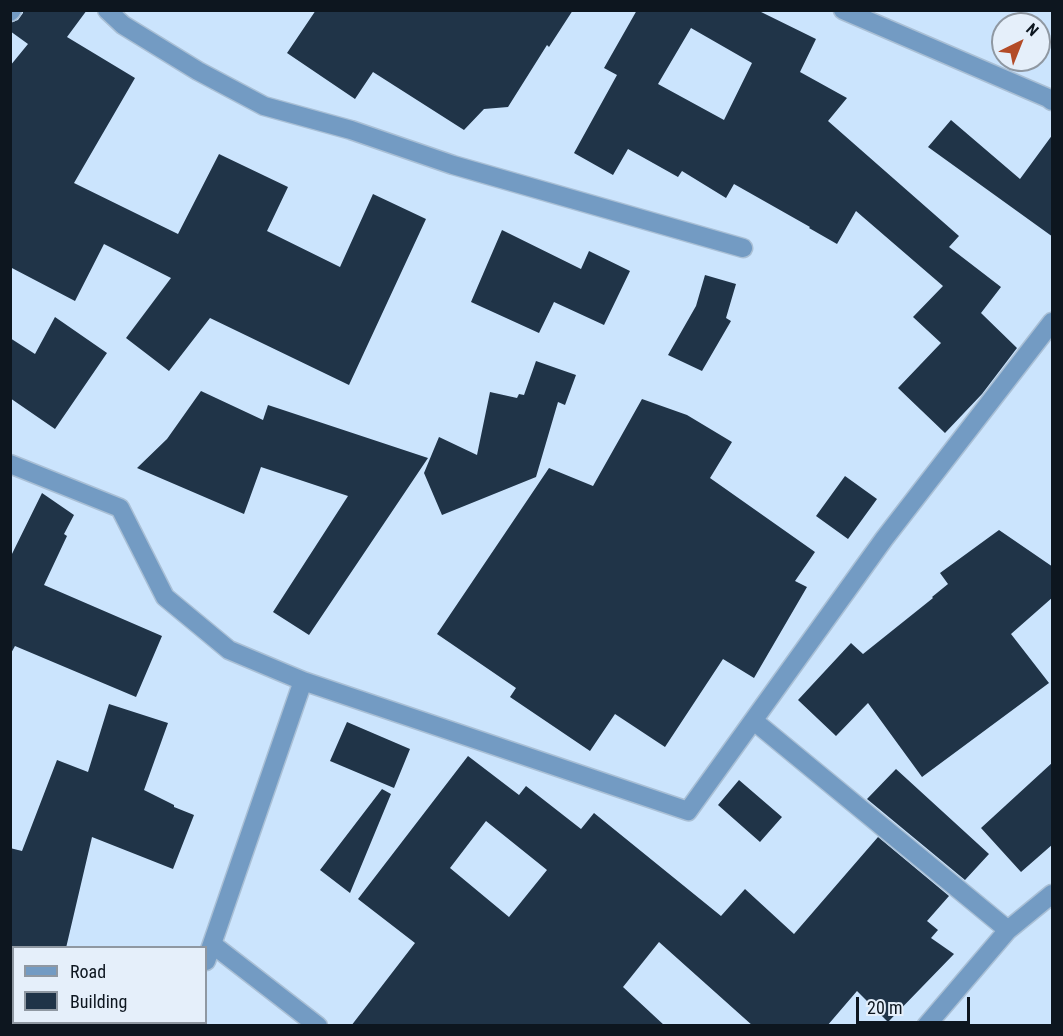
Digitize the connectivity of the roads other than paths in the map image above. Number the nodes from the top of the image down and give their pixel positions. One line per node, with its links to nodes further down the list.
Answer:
1 (106, 10): 4 (street)
2 (843, 10): 3 (street)
3 (1053, 101)
4 (743, 249)
5 (1053, 322): 8 (street)
6 (10, 464): 7 (street)
7 (303, 681): 8 (street); 11 (street)
8 (754, 721): 10 (street)
9 (1053, 894): 10 (street)
10 (1008, 930): 13 (street)
11 (209, 953): 12 (street)
12 (318, 1026)
13 (926, 1026)

